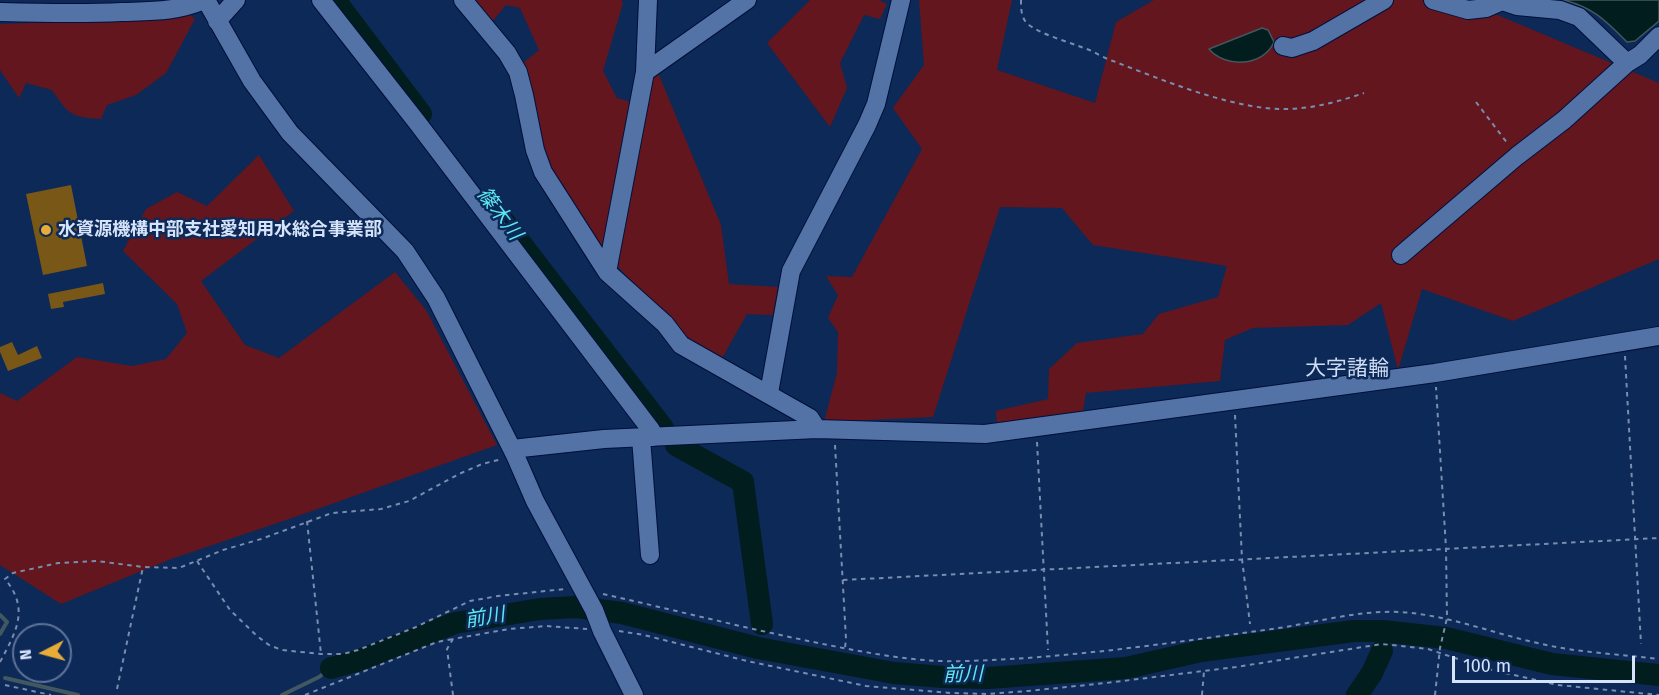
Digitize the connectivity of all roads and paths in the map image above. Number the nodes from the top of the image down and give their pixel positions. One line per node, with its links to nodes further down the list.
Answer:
1 (205, 0): 11 (street); 12 (street)
2 (236, 0): 12 (street)
3 (321, 0): 29 (street)
4 (463, 0): 21 (street)
5 (648, 0): 16 (street)
6 (747, 0): 16 (street)
7 (901, 0): 25 (street)
8 (1021, 0): 17 (path)
9 (1384, 0): 14 (street)
10 (1433, 0): 15 (street)
11 (0, 12)
12 (217, 21): 30 (street)
13 (1659, 36): 15 (street)
14 (1284, 46)
15 (1627, 63): 19 (street)
16 (645, 72): 21 (street)
17 (1364, 93)
18 (1476, 102): 19 (path)
19 (1517, 156): 20 (street)
20 (1401, 255)
21 (608, 272): 25 (street)
22 (1659, 336): 23 (street)
23 (1624, 341): 24 (street); 33 (path)
24 (1435, 373): 26 (street); 34 (path)
25 (769, 393): 28 (street)
26 (1234, 400): 27 (street); 36 (path)
27 (1036, 427): 28 (street); 39 (path)
28 (825, 430): 29 (street); 41 (path)
29 (648, 437): 30 (street); 35 (street)
30 (514, 452): 31 (path); 43 (street)
31 (308, 521): 37 (path); 52 (path)
32 (1659, 538): 33 (path)
33 (1635, 539): 34 (path); 48 (path)
34 (1446, 548): 36 (path); 44 (path)
35 (650, 555)
36 (1242, 560): 39 (path); 45 (path)
37 (197, 561): 38 (path); 52 (path)
38 (143, 567): 40 (path); 57 (path)
39 (1042, 570): 41 (path); 50 (path)
40 (5, 579): 42 (path); 54 (path)
41 (843, 580): 49 (path)
42 (0, 581)
43 (583, 589): 46 (street); 49 (path); 52 (path)
44 (1447, 618): 49 (path); 51 (path); 53 (path)
45 (1250, 624)
46 (602, 631): 47 (path); 58 (path); 63 (street)
47 (453, 639): 61 (path); 62 (path)
48 (1641, 644)
49 (845, 648)
50 (1048, 650)
51 (1439, 652): 55 (path); 59 (path); 65 (path)
52 (321, 654)
53 (1659, 659)
54 (0, 662)
55 (1204, 670): 58 (path); 64 (path)
56 (5, 685): 60 (path)
57 (117, 689)
58 (1002, 694)
59 (1633, 694): 66 (path)
60 (51, 695)
61 (305, 695)
62 (453, 695)
63 (634, 695)
64 (1202, 695)
65 (1435, 695)
66 (1659, 695)

